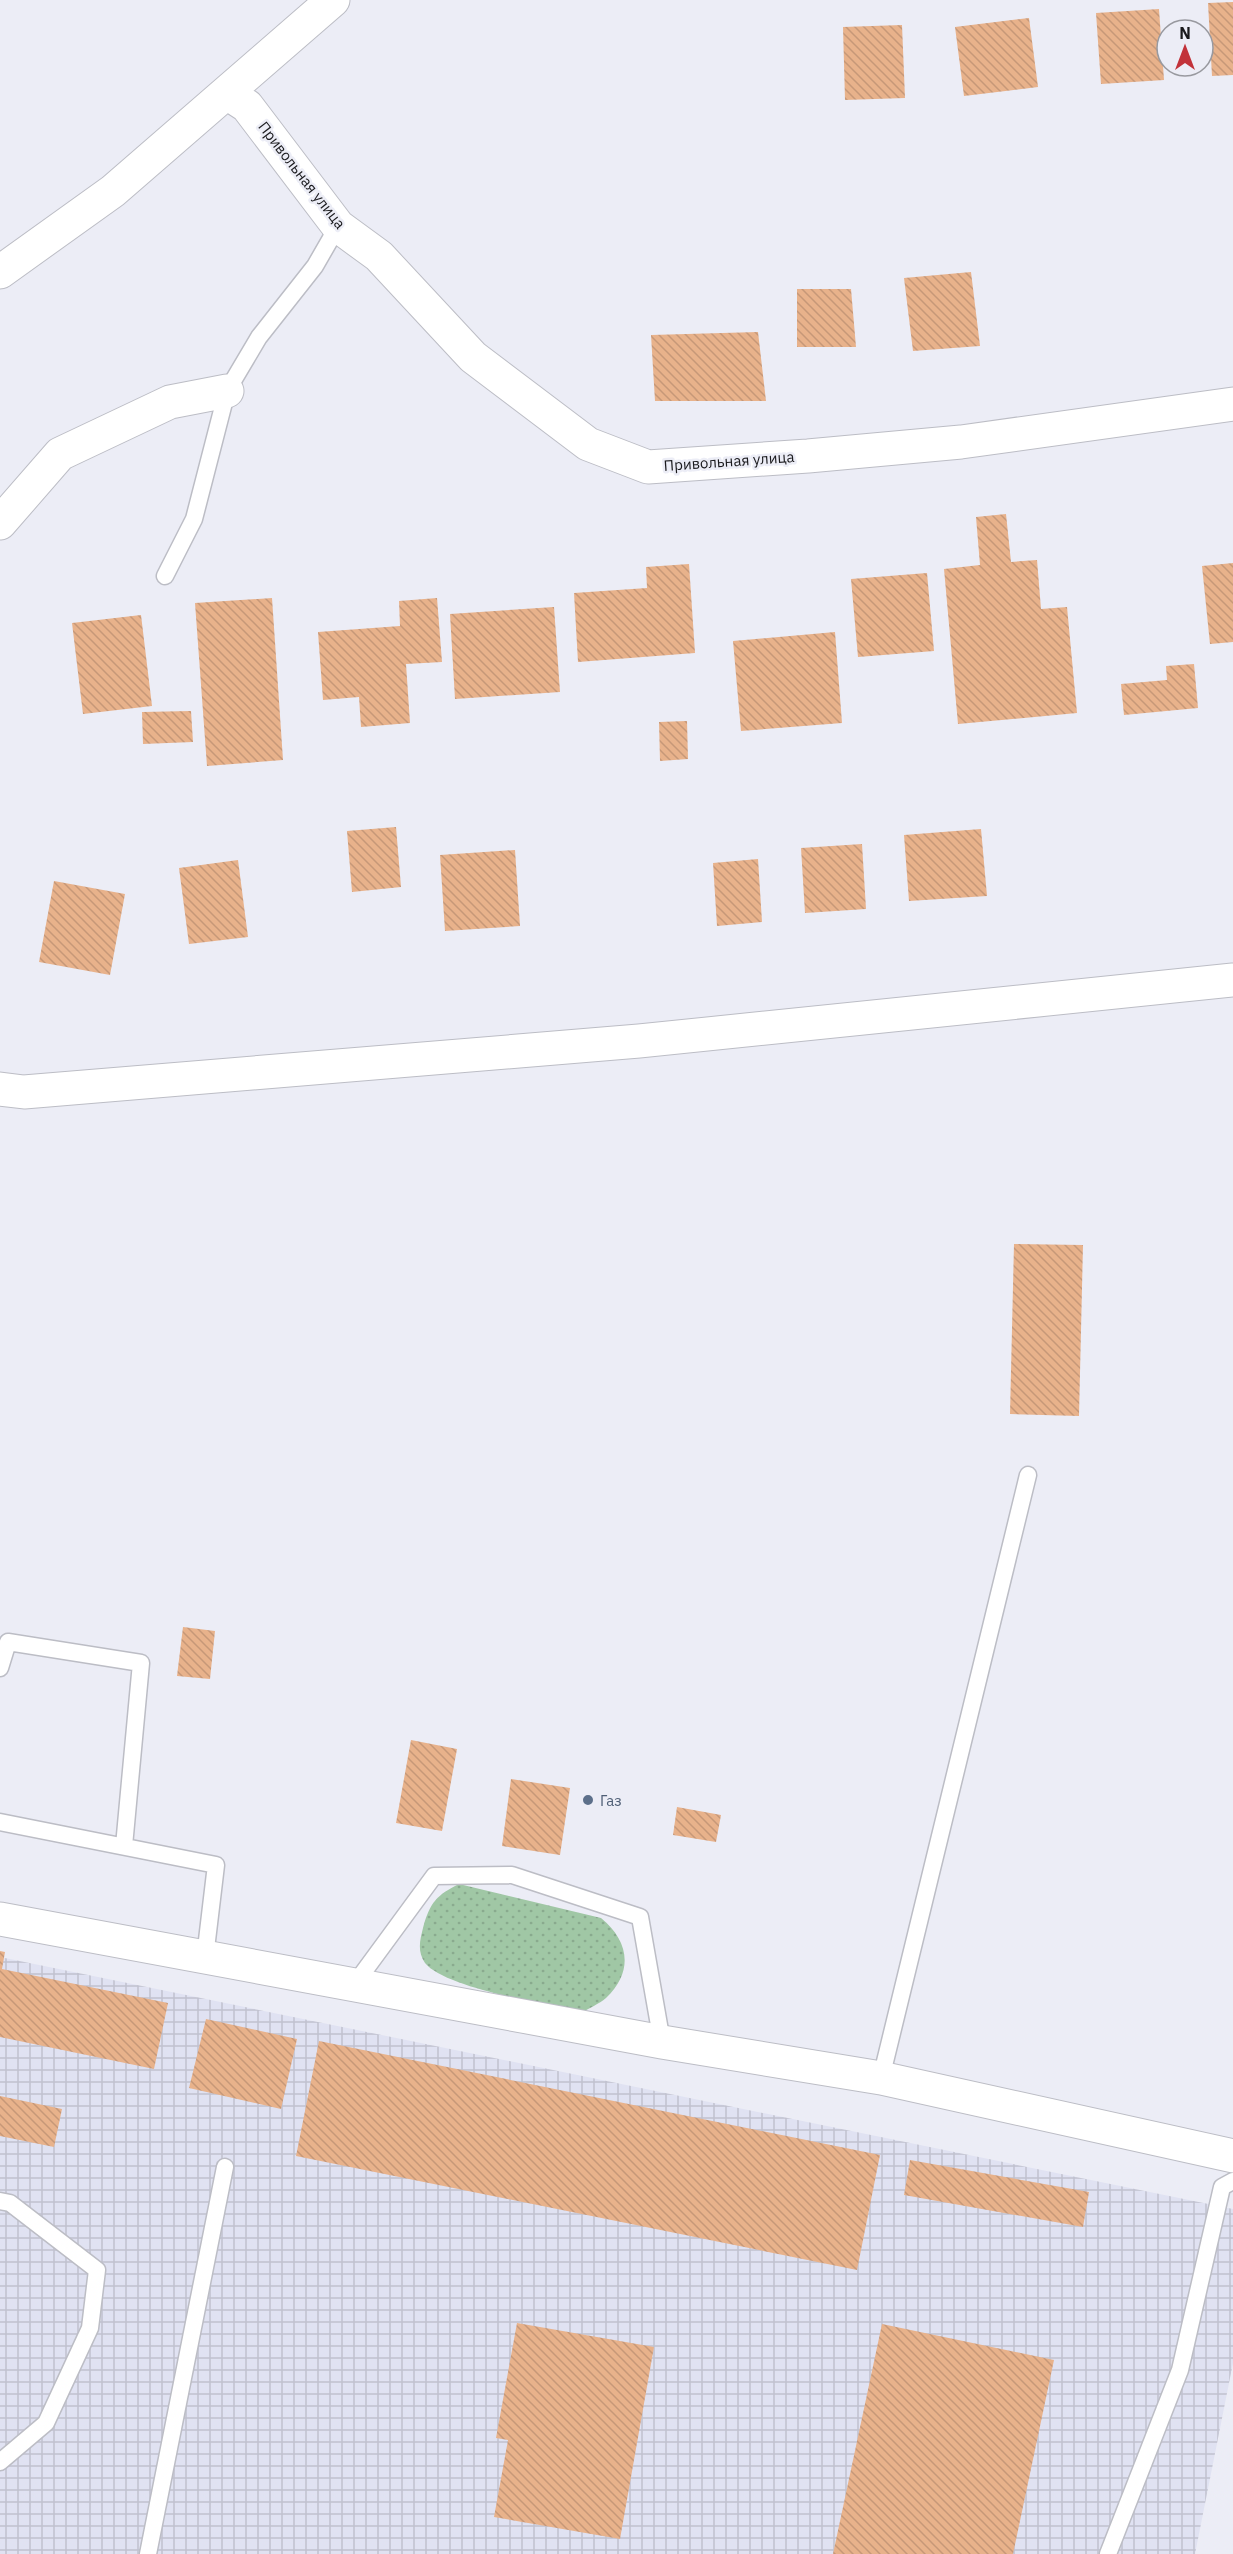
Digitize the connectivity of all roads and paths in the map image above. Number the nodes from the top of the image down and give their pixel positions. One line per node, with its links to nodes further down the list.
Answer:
1 (333, 0): 2 (street)
2 (227, 93): 3 (street, Привольная улица); 4 (street)
3 (338, 226): 5 (lane); 6 (street, Привольная улица)
4 (0, 272)
5 (227, 391): 7 (street); 8 (lane)
6 (1233, 404)
7 (0, 523)
8 (165, 576)
9 (1233, 980): 10 (street)
10 (0, 1089)
11 (1028, 1475): 19 (lane)
12 (0, 1668): 14 (lane)
13 (0, 1822): 14 (lane)
14 (124, 1846): 16 (lane)
15 (0, 1919): 16 (street)
16 (205, 1957): 17 (street)
17 (354, 1985): 18 (street); 18 (lane)
18 (662, 2042): 19 (street)
19 (881, 2078): 20 (street)
20 (1233, 2156)
21 (225, 2167): 25 (lane)
22 (1233, 2181): 26 (lane)
23 (0, 2201): 24 (lane)
24 (0, 2462)
25 (148, 2554)
26 (1108, 2554)

